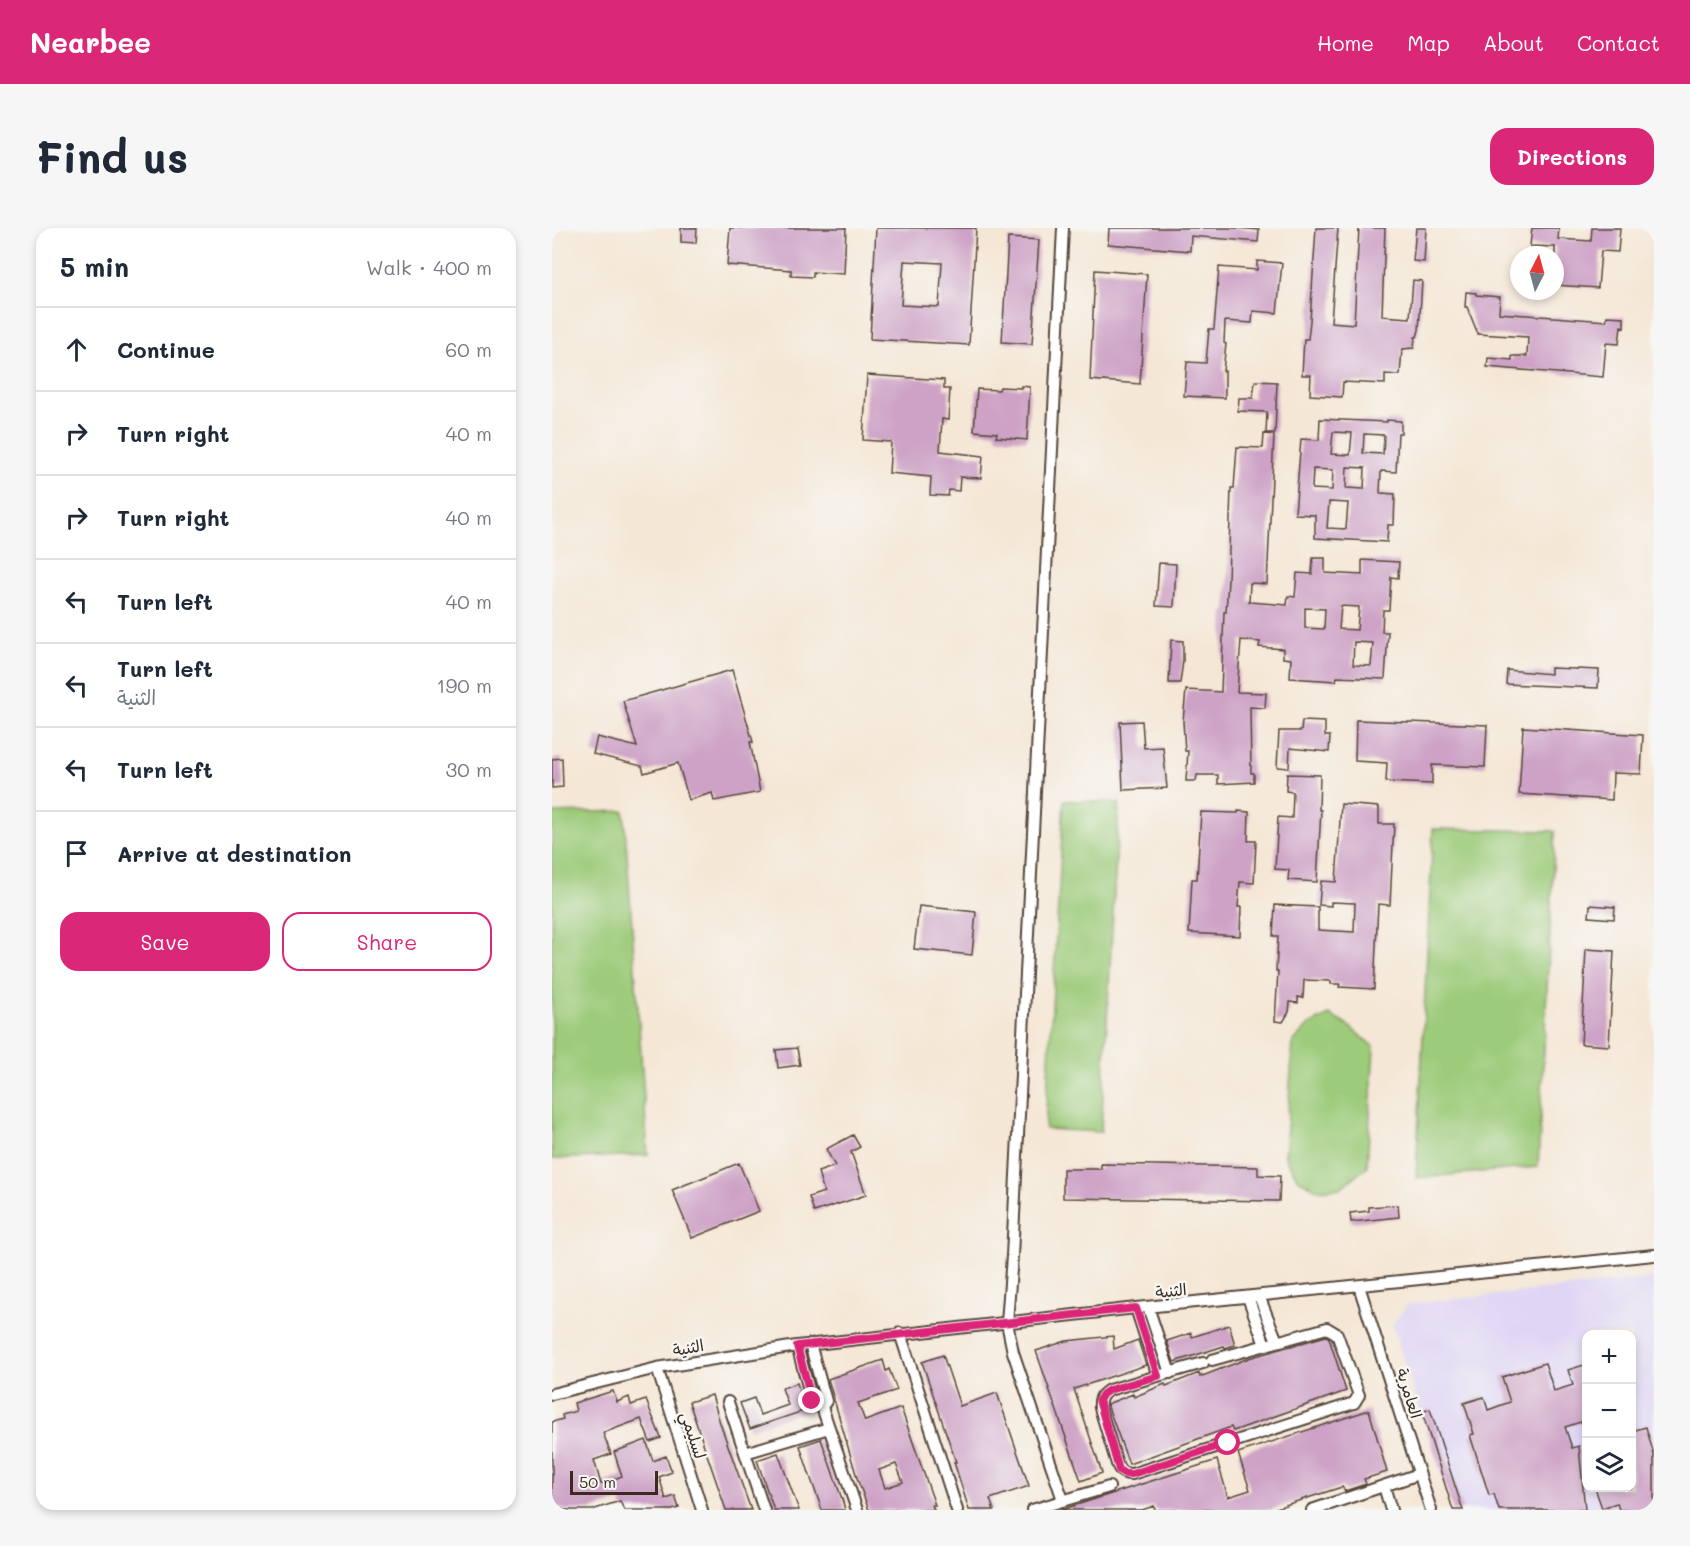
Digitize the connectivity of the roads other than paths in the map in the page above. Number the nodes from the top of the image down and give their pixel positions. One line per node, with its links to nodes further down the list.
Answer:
1 (1062, 228): 6 (street)
2 (1654, 1255): 3 (street, الثنية)
3 (1359, 1286): 4 (street, الثنية); 22 (street, العامرية)
4 (1253, 1297): 5 (street, الثنية); 8 (street); 10 (street)
5 (1142, 1308): 6 (street, الثنية); 13 (street); 14 (street)
6 (1007, 1323): 7 (street, الثنية); 25 (street)
7 (900, 1333): 9 (street, الثنية); 29 (street)
8 (1277, 1341): 10 (street); 19 (street)
9 (810, 1344): 11 (street, الثنية); 17 (street)
10 (1265, 1345): 13 (street)
11 (797, 1346): 12 (street, الثنية); 17 (street)
12 (657, 1368): 15 (street, الثنية); 26 (street, لسليمي)
13 (1170, 1372): 14 (street)
14 (1158, 1376): 20 (street)
15 (552, 1394)
16 (729, 1402): 21 (street)
17 (822, 1407): 18 (street)
18 (829, 1428): 21 (street); 28 (street)
19 (1239, 1440)
20 (1228, 1443)
21 (745, 1453): 27 (street)
22 (1419, 1474): 23 (street); 33 (street, العامرية)
23 (1384, 1486): 31 (street); 32 (street)
24 (1109, 1487): 25 (street)
25 (1064, 1500): 30 (street)
26 (702, 1510)
27 (764, 1510)
28 (857, 1510)
29 (957, 1510)
30 (1032, 1510)
31 (1312, 1510)
32 (1391, 1510)
33 (1431, 1510)

